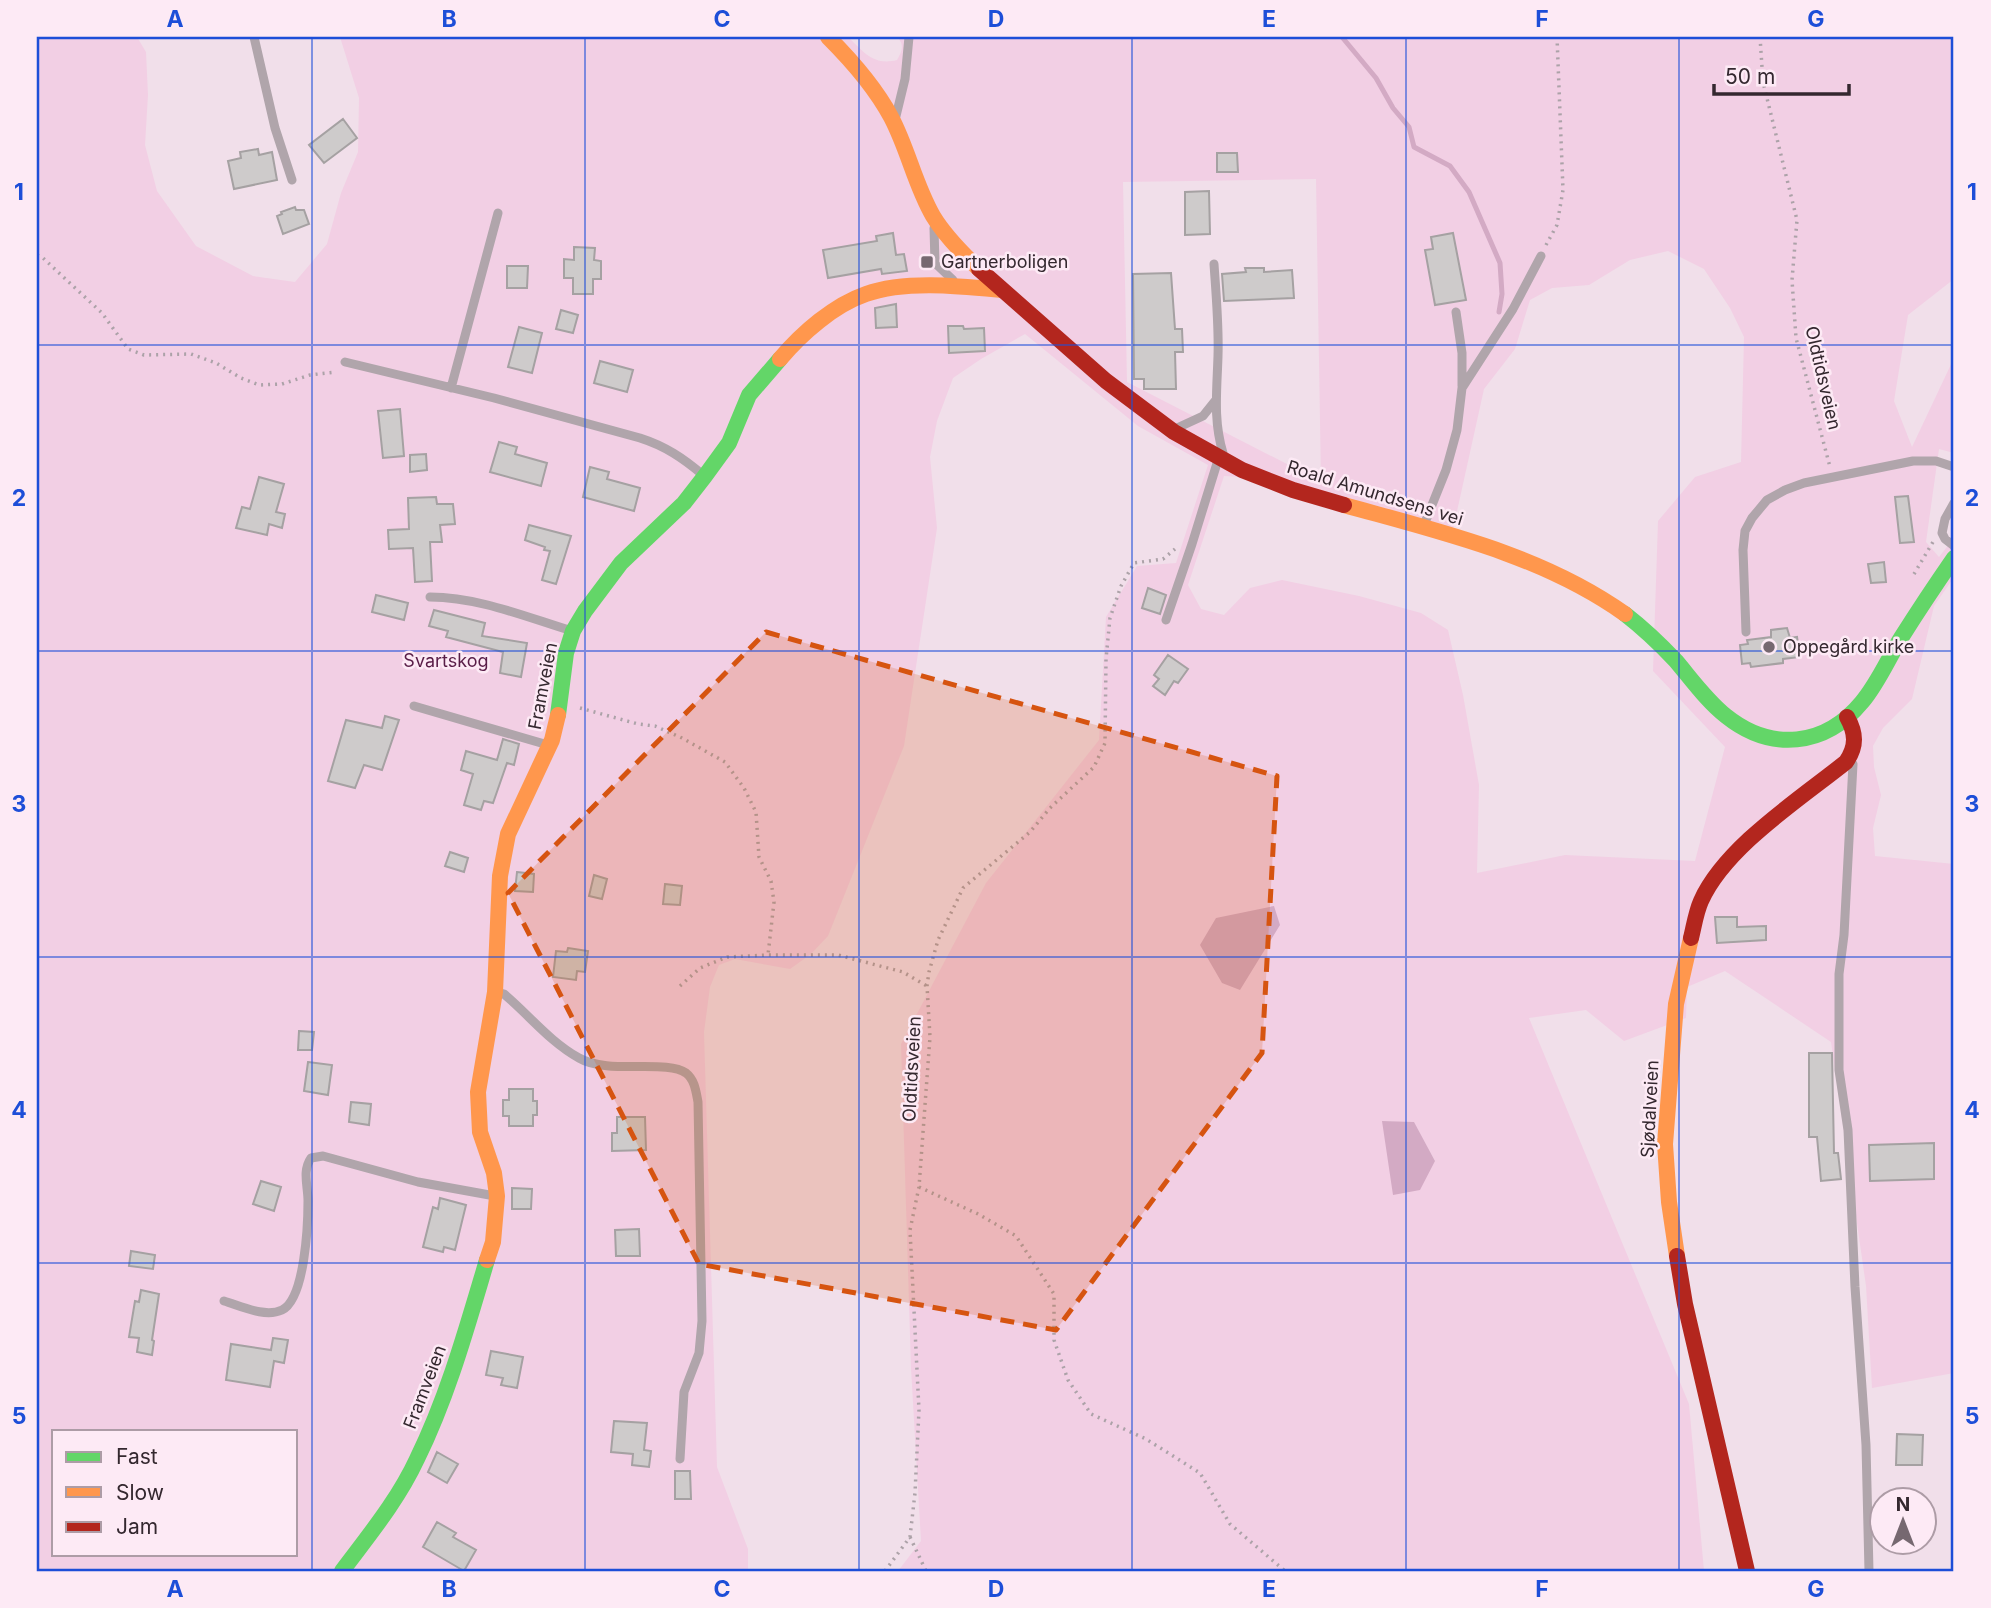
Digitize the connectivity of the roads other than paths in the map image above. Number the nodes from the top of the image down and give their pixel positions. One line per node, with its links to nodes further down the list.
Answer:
1 (254, 37): 5 (lane)
2 (828, 37): 4 (street, Roald Amundsens vei)
3 (909, 37): 4 (lane)
4 (894, 121): 7 (street, Roald Amundsens vei)
5 (292, 180)
6 (498, 213): 14 (lane)
7 (933, 216): 10 (lane); 11 (street, Roald Amundsens vei)
8 (1541, 256): 15 (lane)
9 (1214, 264): 16 (lane)
10 (959, 286): 11 (street, Framveien); 20 (street, Framveien)
11 (1001, 290): 17 (street, Roald Amundsens vei)
12 (1456, 312): 15 (lane)
13 (345, 362): 14 (lane)
14 (451, 388): 20 (lane)
15 (1462, 388): 22 (lane)
16 (1215, 401): 17 (lane); 18 (lane)
17 (1170, 429): 18 (street, Roald Amundsens vei)
18 (1222, 460): 22 (street, Roald Amundsens vei); 26 (lane)
19 (1954, 467): 28 (lane)
20 (705, 476): 27 (street, Framveien)
21 (1954, 503): 23 (lane)
22 (1423, 527): 30 (street, Roald Amundsens vei)
23 (1954, 546)
24 (1954, 558): 30 (street, Roald Amundsens vei)
25 (430, 597): 27 (lane)
26 (1166, 620)
27 (573, 631): 31 (street, Framveien)
28 (1746, 632)
29 (414, 706): 31 (lane)
30 (1847, 717): 32 (street)
31 (549, 746): 33 (street, Framveien)
32 (1853, 752): 38 (street, Sjødalveien); 39 (lane)
33 (495, 992): 34 (street, Framveien); 36 (lane)
34 (497, 1196): 35 (lane); 37 (street, Framveien)
35 (224, 1301)
36 (680, 1459)
37 (342, 1571)
38 (1747, 1571)
39 (1869, 1571)

